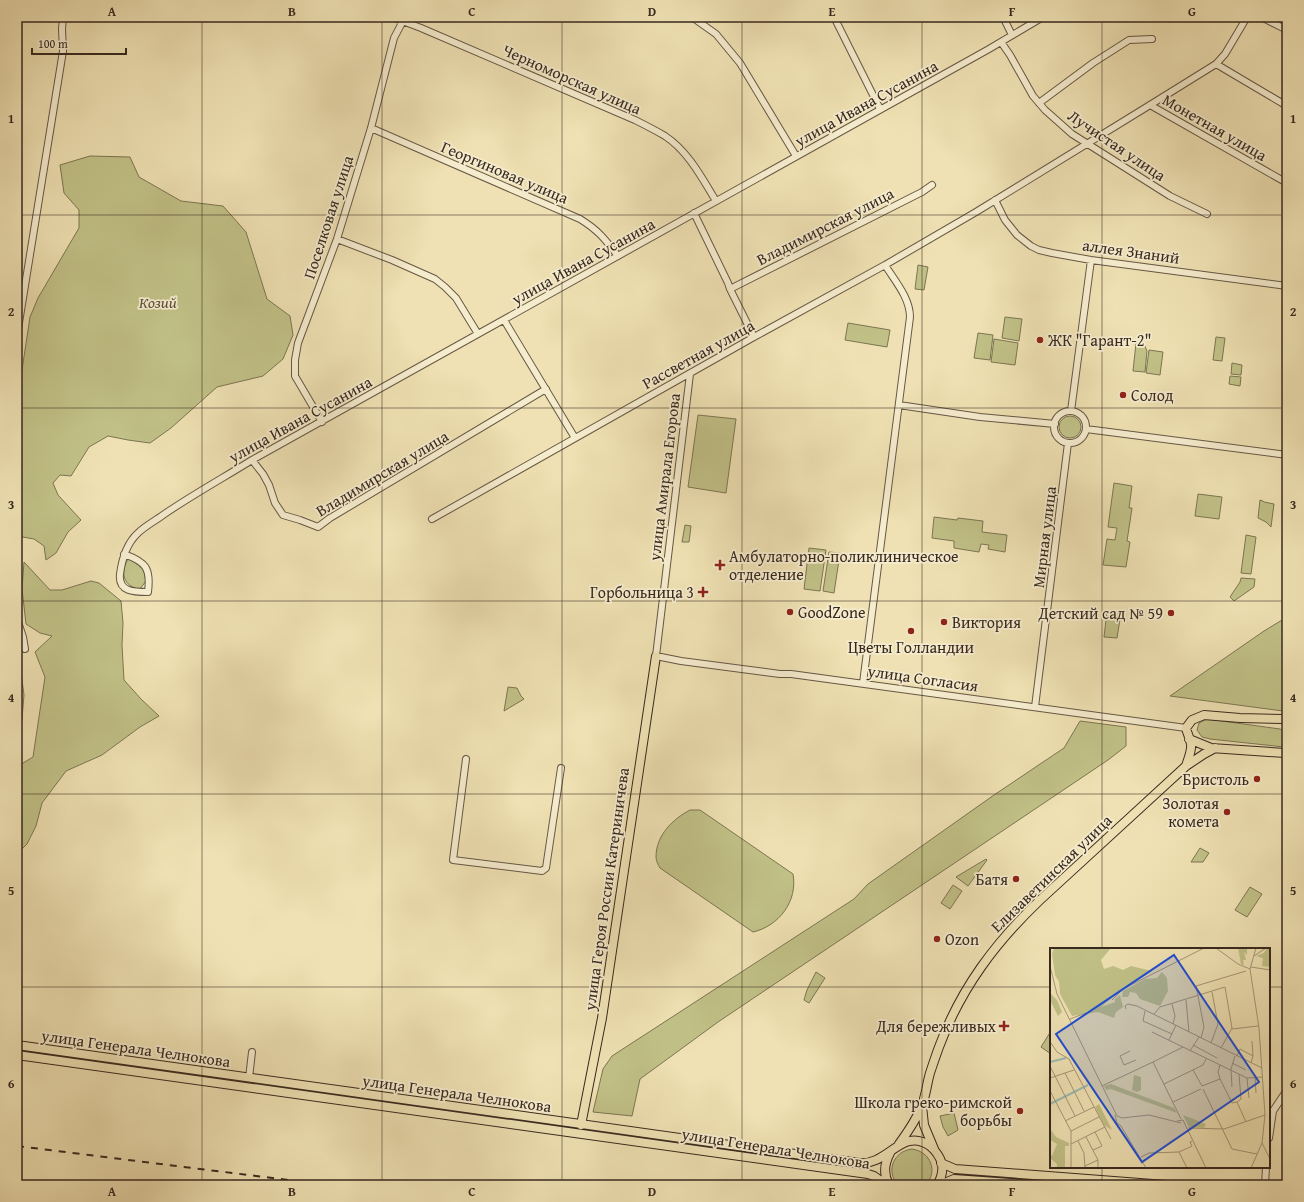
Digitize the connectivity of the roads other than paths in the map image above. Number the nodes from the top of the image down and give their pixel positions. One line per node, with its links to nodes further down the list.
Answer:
1 (63, 17): 36 (street)
2 (392, 17): 9 (street, Черноморская улица)
3 (692, 17): 21 (street)
4 (834, 17): 18 (street)
5 (1003, 17): 11 (street)
6 (1043, 17): 11 (street, улица Ивана Сусанина)
7 (1247, 17): 14 (street)
8 (1262, 17): 10 (street)
9 (403, 19): 19 (street, Поселковая улица); 25 (street, Черноморская улица)
10 (1287, 30)
11 (1012, 35): 13 (street, улица Ивана Сусанина)
12 (1152, 39): 15 (street)
13 (1001, 42): 15 (street, Лучистая улица); 18 (street, улица Ивана Сусанина)
14 (1216, 64): 16 (street); 17 (street)
15 (1039, 103): 20 (street, Лучистая улица)
16 (1150, 105): 20 (street); 22 (street, Монетная улица)
17 (1287, 106)
18 (880, 109): 21 (street, улица Ивана Сусанина)
19 (371, 128): 28 (street, Поселковая улица); 29 (street, Георгиновая улица)
20 (1086, 144): 24 (street, Рассветная улица); 27 (street, Лучистая улица)
21 (796, 156): 25 (street, улица Ивана Сусанина)
22 (1287, 183)
23 (932, 185): 33 (street, Владимирская улица)
24 (995, 200): 30 (street, аллея Знаний); 31 (street, Рассветная улица)
25 (716, 201): 26 (street, улица Ивана Сусанина)
26 (694, 213): 29 (street, улица Ивана Сусанина); 33 (street)
27 (1207, 214)
28 (337, 239): 35 (street); 42 (street, Поселковая улица)
29 (618, 256): 34 (street, улица Ивана Сусанина)
30 (1091, 260): 32 (street, аллея Знаний); 41 (street)
31 (885, 266): 37 (street, Рассветная улица); 40 (street)
32 (1287, 286)
33 (730, 289): 37 (street)
34 (504, 320): 35 (street, улица Ивана Сусанина); 39 (street)
35 (478, 334): 42 (street, улица Ивана Сусанина)
36 (17, 335)
37 (754, 337): 38 (street, Рассветная улица)
38 (690, 374): 45 (street, Рассветная улица); 53 (street, улица Амирала Егорова)
39 (546, 389): 45 (street); 48 (street, Владимирская улица)
40 (899, 405): 43 (street); 54 (street)
41 (1071, 412): 43 (street); 44 (street)
42 (322, 422): 48 (street, улица Ивана Сусанина)
43 (1055, 424): 46 (street)
44 (1086, 429): 46 (street); 47 (street)
45 (575, 438): 49 (street, Рассветная улица)
46 (1068, 443): 55 (street, Мирная улица)
47 (1287, 455)
48 (252, 460): 50 (street, улица Ивана Сусанина)
49 (432, 519)
50 (124, 554): 50 (street)
51 (17, 619): 52 (street)
52 (25, 649)
53 (656, 656): 54 (street, улица Согласия); 70 (main road, улица Героя России Катериничева)
54 (863, 683): 55 (street, улица Согласия)
55 (1035, 707): 57 (street, улица Согласия)
56 (1286, 719): 57 (main road)
57 (1186, 728): 58 (main road)
58 (1190, 739): 59 (main road); 62 (main road)
59 (1215, 748): 60 (main road); 62 (main road, Елизаветинская улица)
60 (1287, 752)
61 (466, 759): 63 (street)
62 (1186, 766): 69 (main road, Елизаветинская улица)
63 (561, 768)
64 (17, 1045): 67 (main road, улица Генерала Челнокова)
65 (252, 1052): 67 (street)
66 (17, 1055): 77 (main road, улица Генерала Челнокова)
67 (248, 1078): 70 (main road, улица Генерала Челнокова)
68 (1287, 1090): 71 (street)
69 (922, 1106): 72 (main road, Елизаветинская улица); 73 (main road, Елизаветинская улица)
70 (581, 1125): 74 (main road, улица Генерала Челнокова)
71 (1270, 1131)
72 (898, 1145): 73 (main road, улица Генерала Челнокова); 74 (main road, улица Генерала Челнокова)
73 (934, 1149): 75 (main road)
74 (890, 1152): 77 (main road, улица Генерала Челнокова)
75 (942, 1163): 78 (main road); 80 (main road)
76 (1266, 1168): 81 (street)
77 (888, 1185)
78 (939, 1185): 79 (main road)
79 (1037, 1185)
80 (1166, 1185)
81 (1265, 1185)

